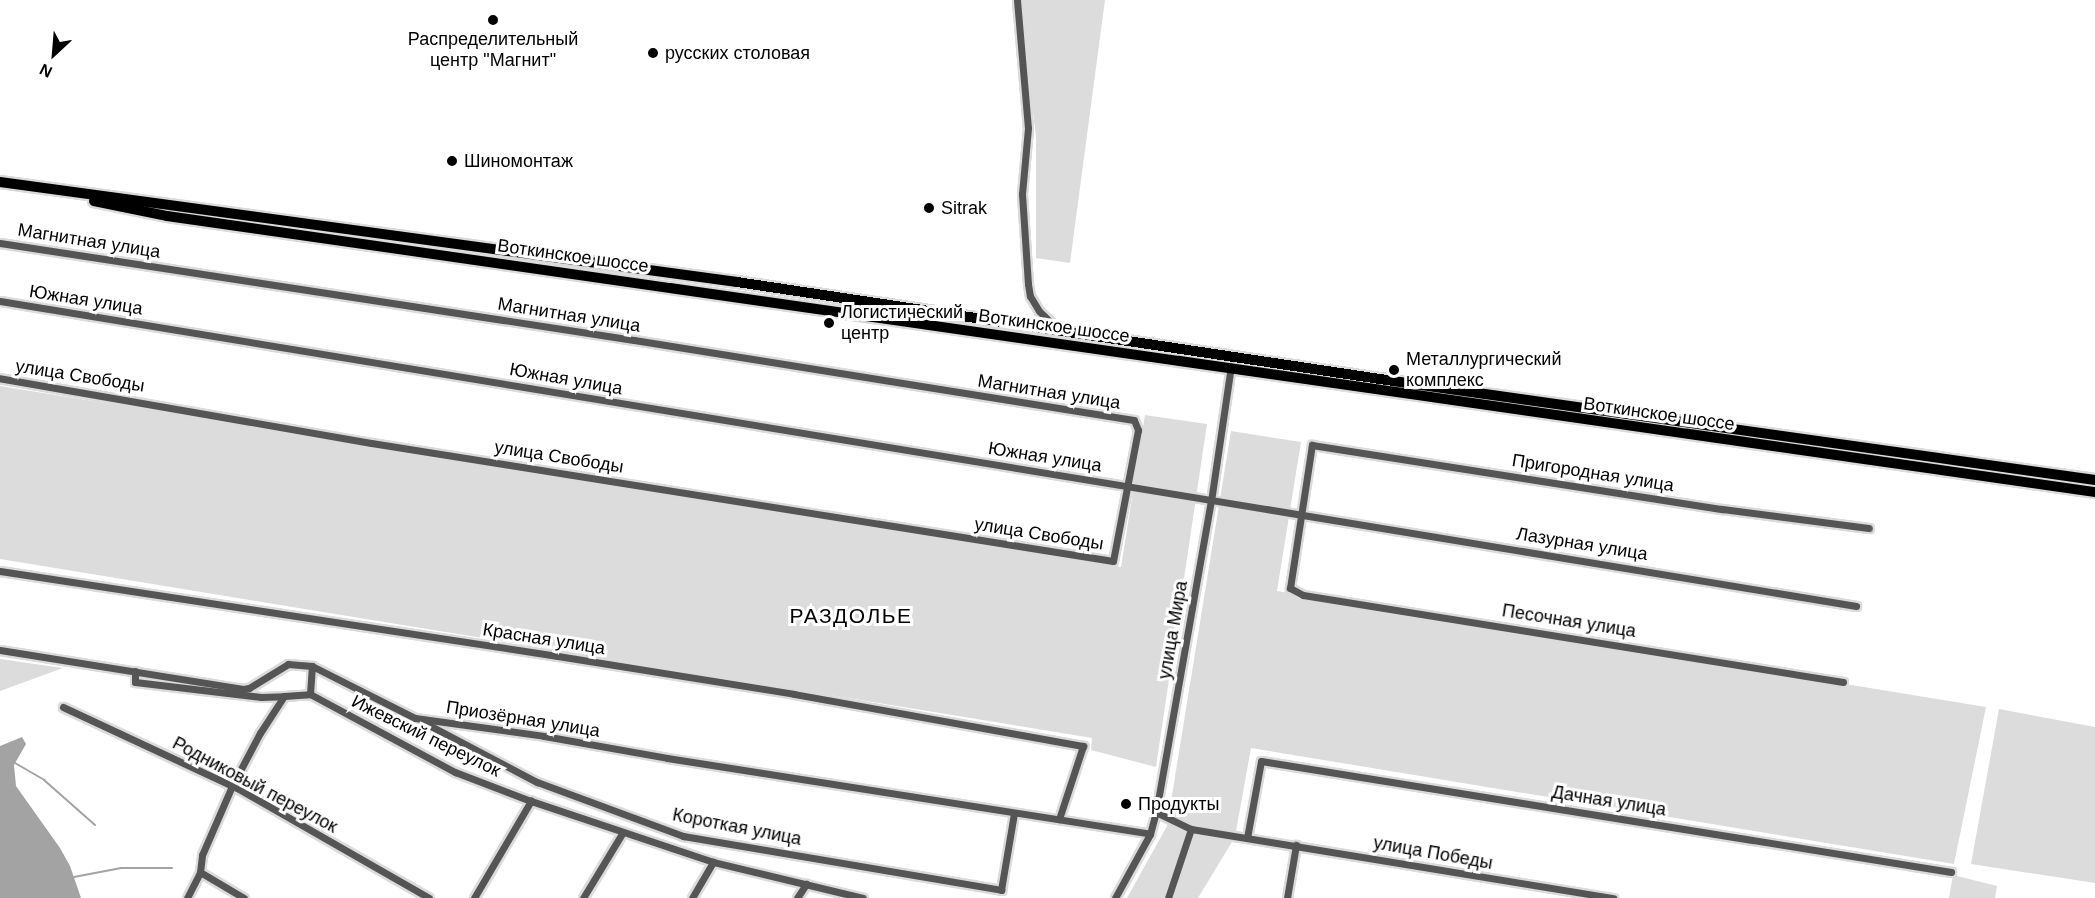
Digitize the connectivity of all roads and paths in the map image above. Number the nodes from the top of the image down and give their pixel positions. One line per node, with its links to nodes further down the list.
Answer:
1 (1017, 0): 5 (street)
2 (4, 182): 5 (main road, Воткинское шоссе); 7 (main road, Воткинское шоссе)
3 (0, 243): 10 (street, Магнитная улица)
4 (0, 301): 10 (street, Южная улица)
5 (1062, 333): 6 (main road, Воткинское шоссе)
6 (1233, 357): 7 (street, улица Мира); 9 (main road, Воткинское шоссе)
7 (1231, 369): 11 (main road, Воткинское шоссе); 12 (street, улица Мира)
8 (0, 378): 10 (street, улица Свободы)
9 (2095, 480)
10 (1127, 486): 12 (street, Южная улица)
11 (2095, 492)
12 (1211, 501): 13 (street, Лазурная улица); 27 (street, улица Мира)
13 (1302, 515): 14 (street, Пригородная улица); 16 (street, Лазурная улица); 20 (street, Песочная улица)
14 (1869, 528)
15 (0, 571): 29 (street, Красная улица)
16 (1856, 606)
17 (0, 650): 19 (street, Приозёрная улица)
18 (312, 666): 19 (street, Приозёрная улица); 21 (street); 24 (street, Приозёрная улица)
19 (135, 671): 22 (street)
20 (1843, 682)
21 (310, 694): 22 (street); 26 (street, Ижевский переулок)
22 (284, 696): 25 (street)
23 (63, 707): 25 (street, Родниковый переулок)
24 (415, 718): 28 (street, Приозёрная улица); 28 (street, Короткая улица)
25 (232, 786): 36 (street); 41 (street, Родниковый переулок)
26 (531, 801): 31 (street, Ижевский переулок); 42 (street)
27 (1156, 812): 30 (street, улица Победы); 32 (street, улица Мира)
28 (1014, 813): 29 (street, Приозёрная улица)
29 (1059, 819): 32 (street, Приозёрная улица)
30 (1191, 829): 33 (street, улица Победы); 48 (street)
31 (622, 832): 35 (street, Ижевский переулок); 43 (street)
32 (1150, 834): 47 (street, улица Мира)
33 (1247, 838): 34 (street, улица Победы); 37 (street, Дачная улица)
34 (1296, 845): 49 (street); 50 (street, улица Победы)
35 (713, 862): 38 (street, Ижевский переулок); 44 (street)
36 (200, 872): 39 (street); 40 (street)
37 (1951, 872)
38 (806, 884): 45 (street); 46 (street, Ижевский переулок)
39 (187, 898)
40 (244, 898)
41 (429, 898)
42 (474, 898)
43 (584, 898)
44 (692, 898)
45 (797, 898)
46 (863, 898)
47 (1115, 898)
48 (1168, 898)
49 (1287, 898)
50 (1613, 898)

